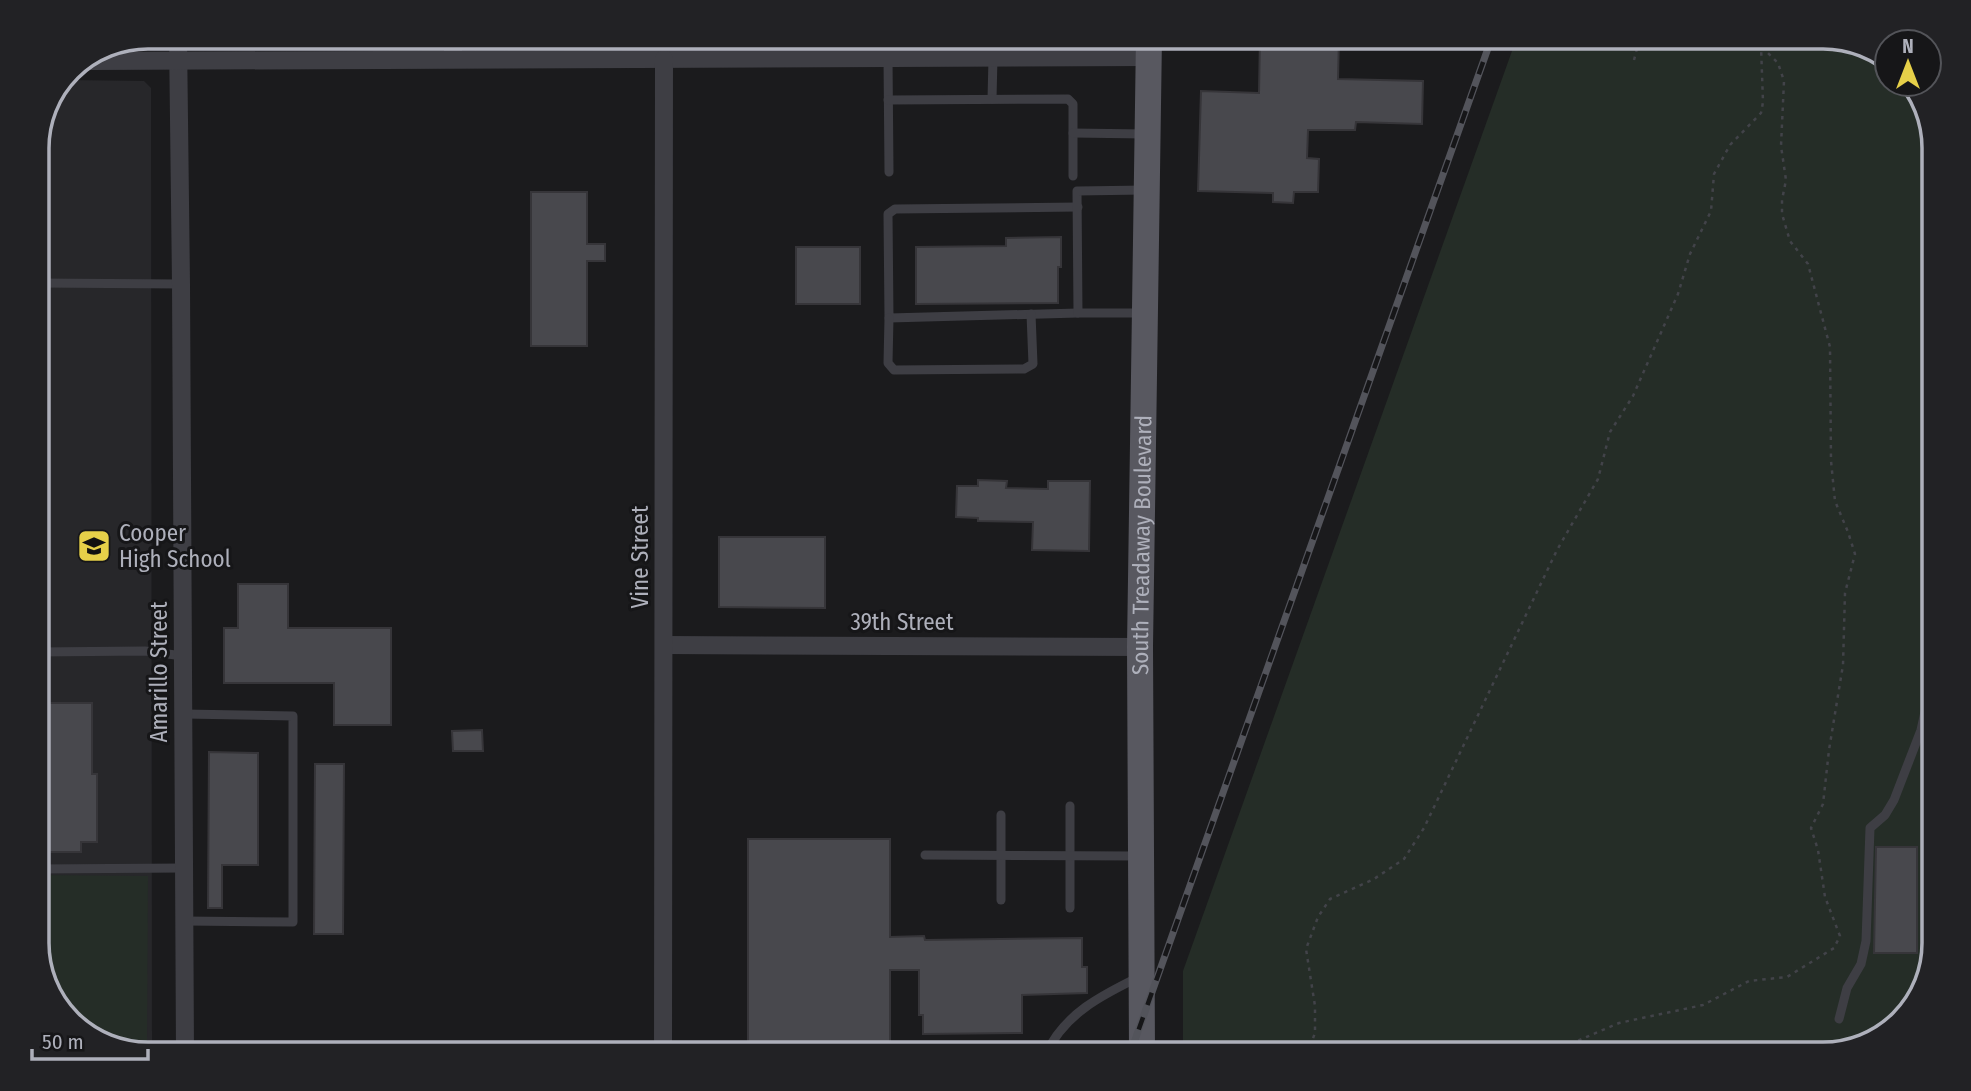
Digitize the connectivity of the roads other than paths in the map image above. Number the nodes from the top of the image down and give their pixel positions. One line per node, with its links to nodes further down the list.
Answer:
1 (178, 49): 10 (street, Amarillo Street)
2 (453, 49): 5 (street)
3 (1121, 49): 7 (street)
4 (1149, 49): 14 (main road, South Treadaway Boulevard)
5 (453, 58): 8 (street); 10 (street)
6 (888, 58): 7 (street); 8 (street); 12 (lane)
7 (993, 58): 11 (lane)
8 (664, 59): 25 (street, Vine Street)
9 (101, 61): 10 (street)
10 (178, 62): 20 (street, Amarillo Street)
11 (992, 99): 12 (lane); 13 (lane)
12 (888, 100): 15 (lane)
13 (1073, 134): 14 (lane); 16 (lane)
14 (1147, 134): 17 (main road, South Treadaway Boulevard)
15 (889, 172)
16 (1073, 176)
17 (1147, 190): 18 (lane); 22 (main road, South Treadaway Boulevard)
18 (1078, 207): 21 (lane); 24 (lane)
19 (49, 283): 20 (lane)
20 (181, 284): 28 (street, Amarillo Street)
21 (1078, 313): 22 (lane); 23 (lane)
22 (1145, 313): 26 (main road, South Treadaway Boulevard)
23 (1031, 314): 24 (lane); 24 (lane)
24 (888, 317)
25 (664, 645): 26 (street, 39th Street); 45 (street, Vine Street)
26 (1140, 647): 36 (main road, South Treadaway Boulevard)
27 (49, 652): 28 (lane)
28 (183, 656): 29 (street, Amarillo Street)
29 (184, 714): 37 (street, Amarillo Street); 41 (lane)
30 (1922, 725): 43 (lane)
31 (1070, 806): 35 (lane)
32 (1001, 815): 34 (lane)
33 (925, 855): 34 (lane)
34 (1001, 855): 35 (lane); 39 (lane)
35 (1070, 856): 36 (lane); 40 (lane)
36 (1140, 856): 42 (main road, South Treadaway Boulevard)
37 (184, 868): 38 (lane); 41 (street, Amarillo Street)
38 (49, 869)
39 (1001, 900)
40 (1070, 908)
41 (186, 921): 44 (street, Amarillo Street)
42 (1140, 976): 46 (lane); 47 (main road, South Treadaway Boulevard)
43 (1839, 1019)
44 (185, 1042)
45 (663, 1042)
46 (1053, 1042)
47 (1142, 1042)

